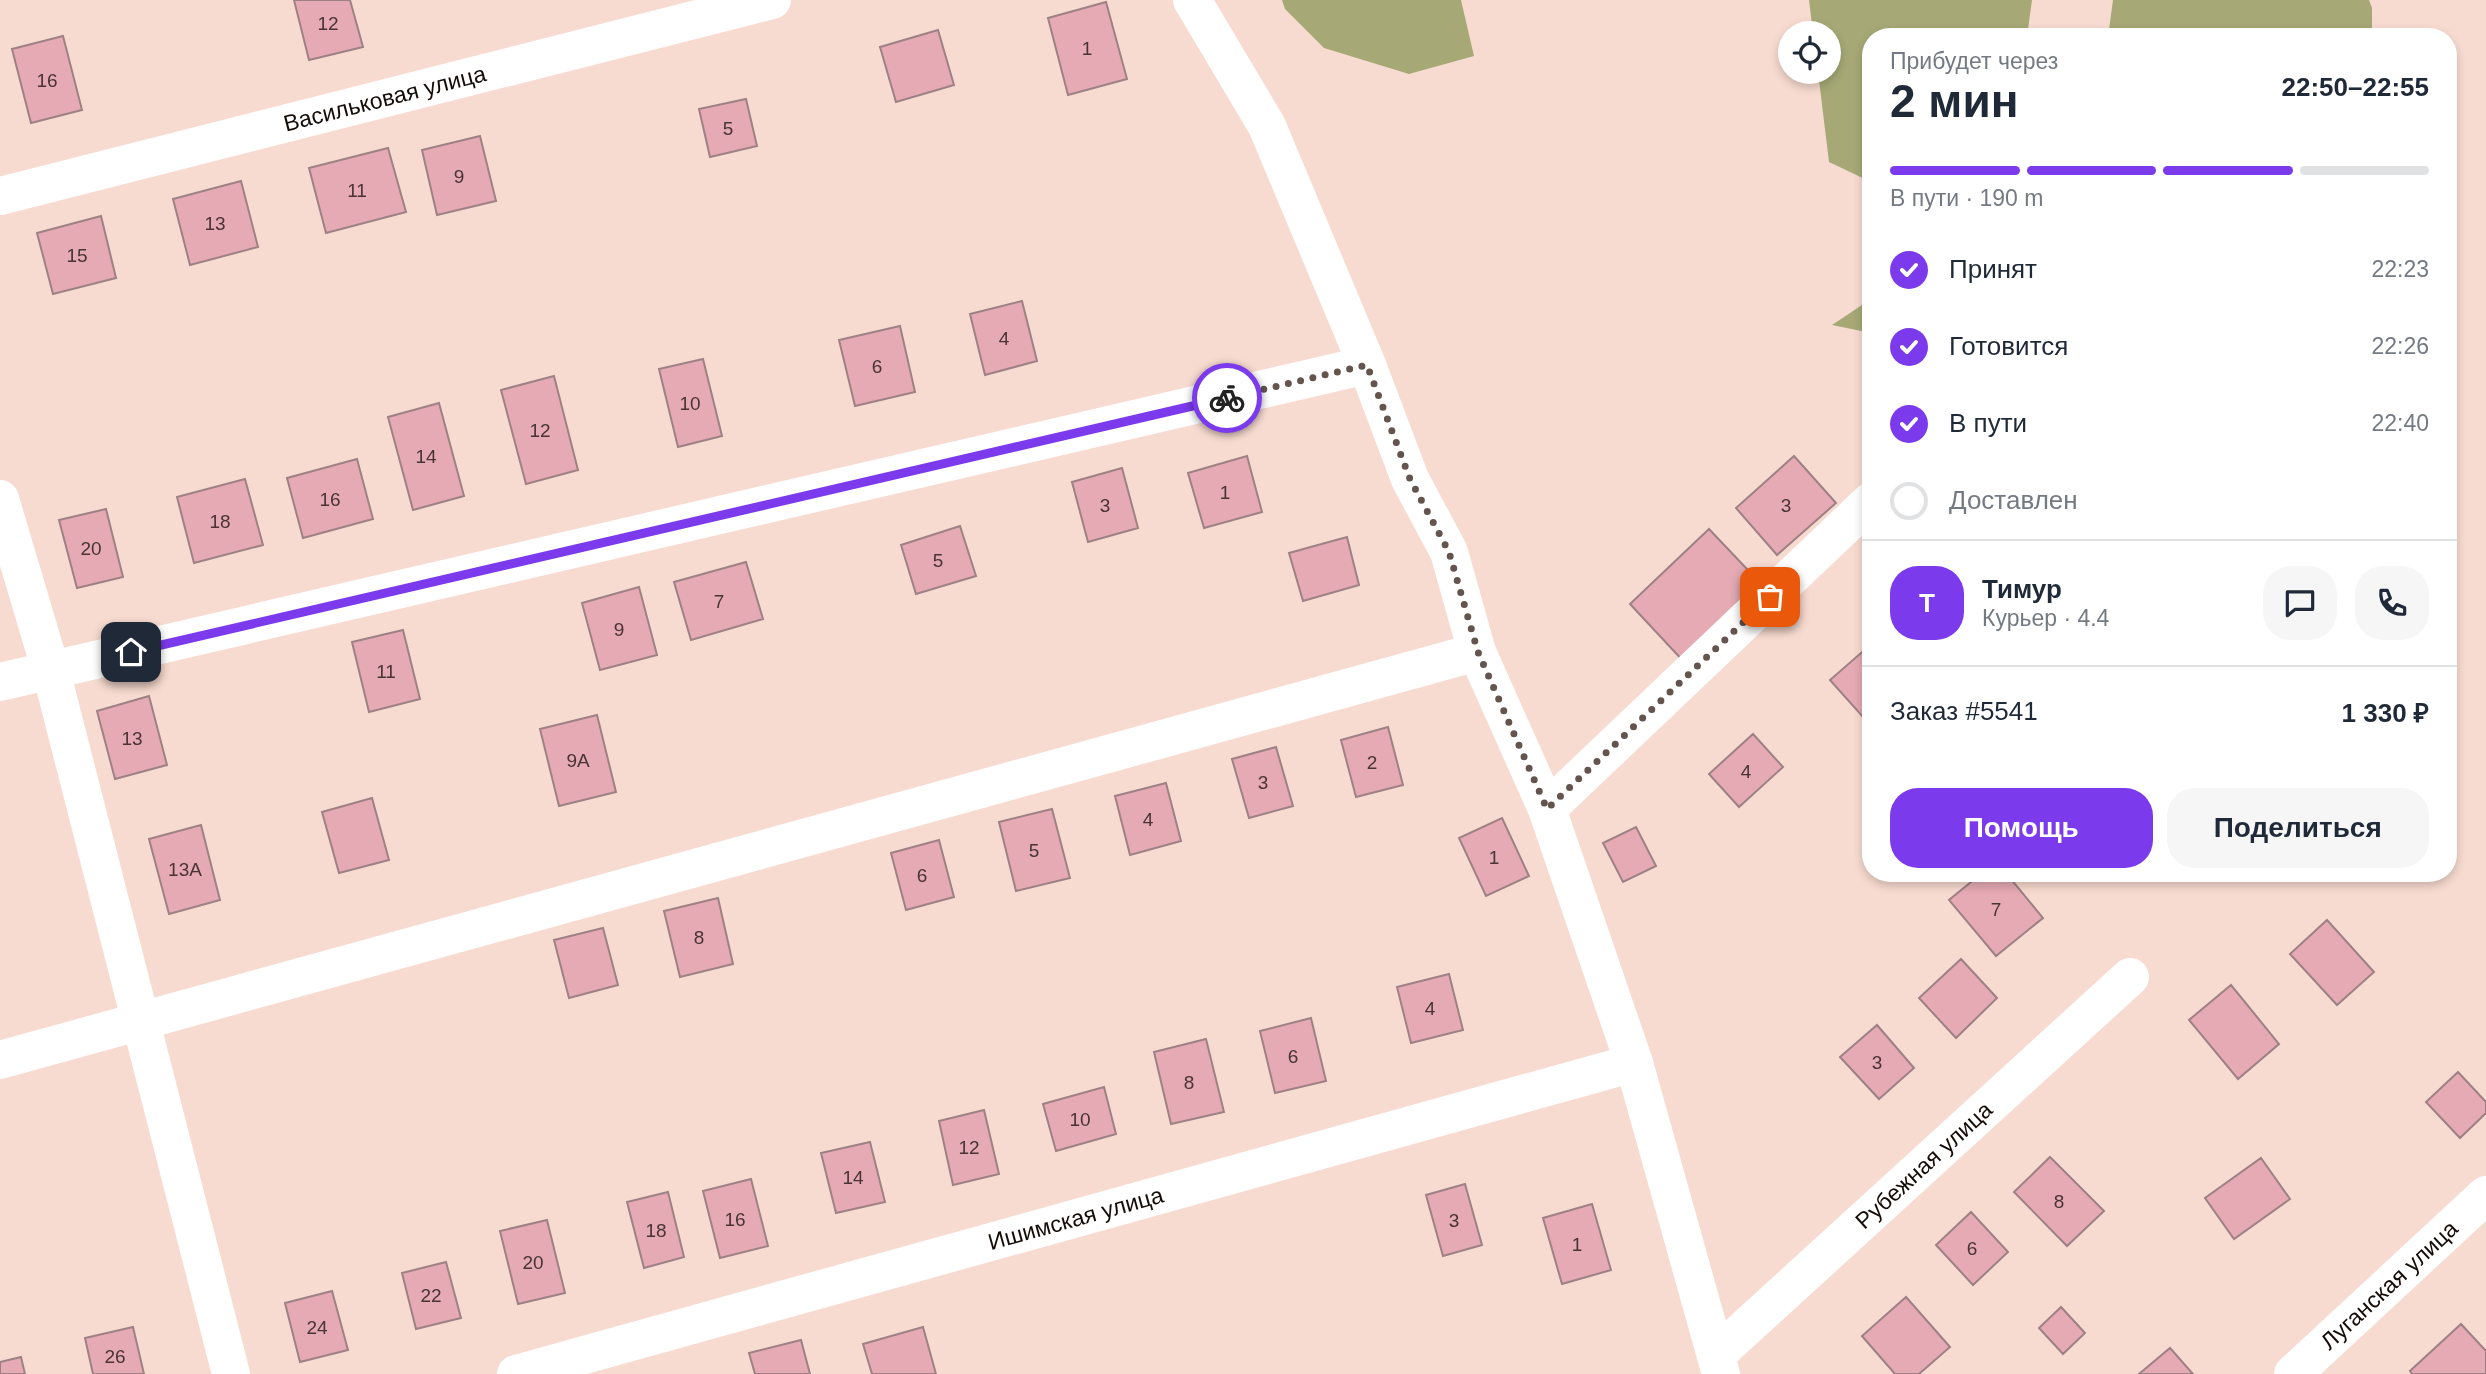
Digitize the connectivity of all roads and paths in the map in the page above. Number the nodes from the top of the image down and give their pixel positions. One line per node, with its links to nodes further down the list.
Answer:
1 (772, 0): 3 (street, Васильковая улица)
2 (1192, 0): 4 (street)
3 (0, 196)
4 (1367, 365): 7 (street); 8 (street)
5 (0, 499): 8 (street)
6 (1862, 510): 10 (street)
7 (1478, 652): 10 (street); 12 (street)
8 (51, 671): 9 (street); 12 (street)
9 (0, 682)
10 (1547, 809): 14 (street)
11 (2130, 977): 16 (street, Рубежная улица)
12 (143, 1021): 13 (street); 17 (street)
13 (0, 1060)
14 (1634, 1063): 16 (street); 18 (street, Ишимская улица)
15 (2486, 1195): 19 (street, Луганская улица)
16 (1719, 1364)
17 (231, 1374)
18 (516, 1374)
19 (2293, 1374)

